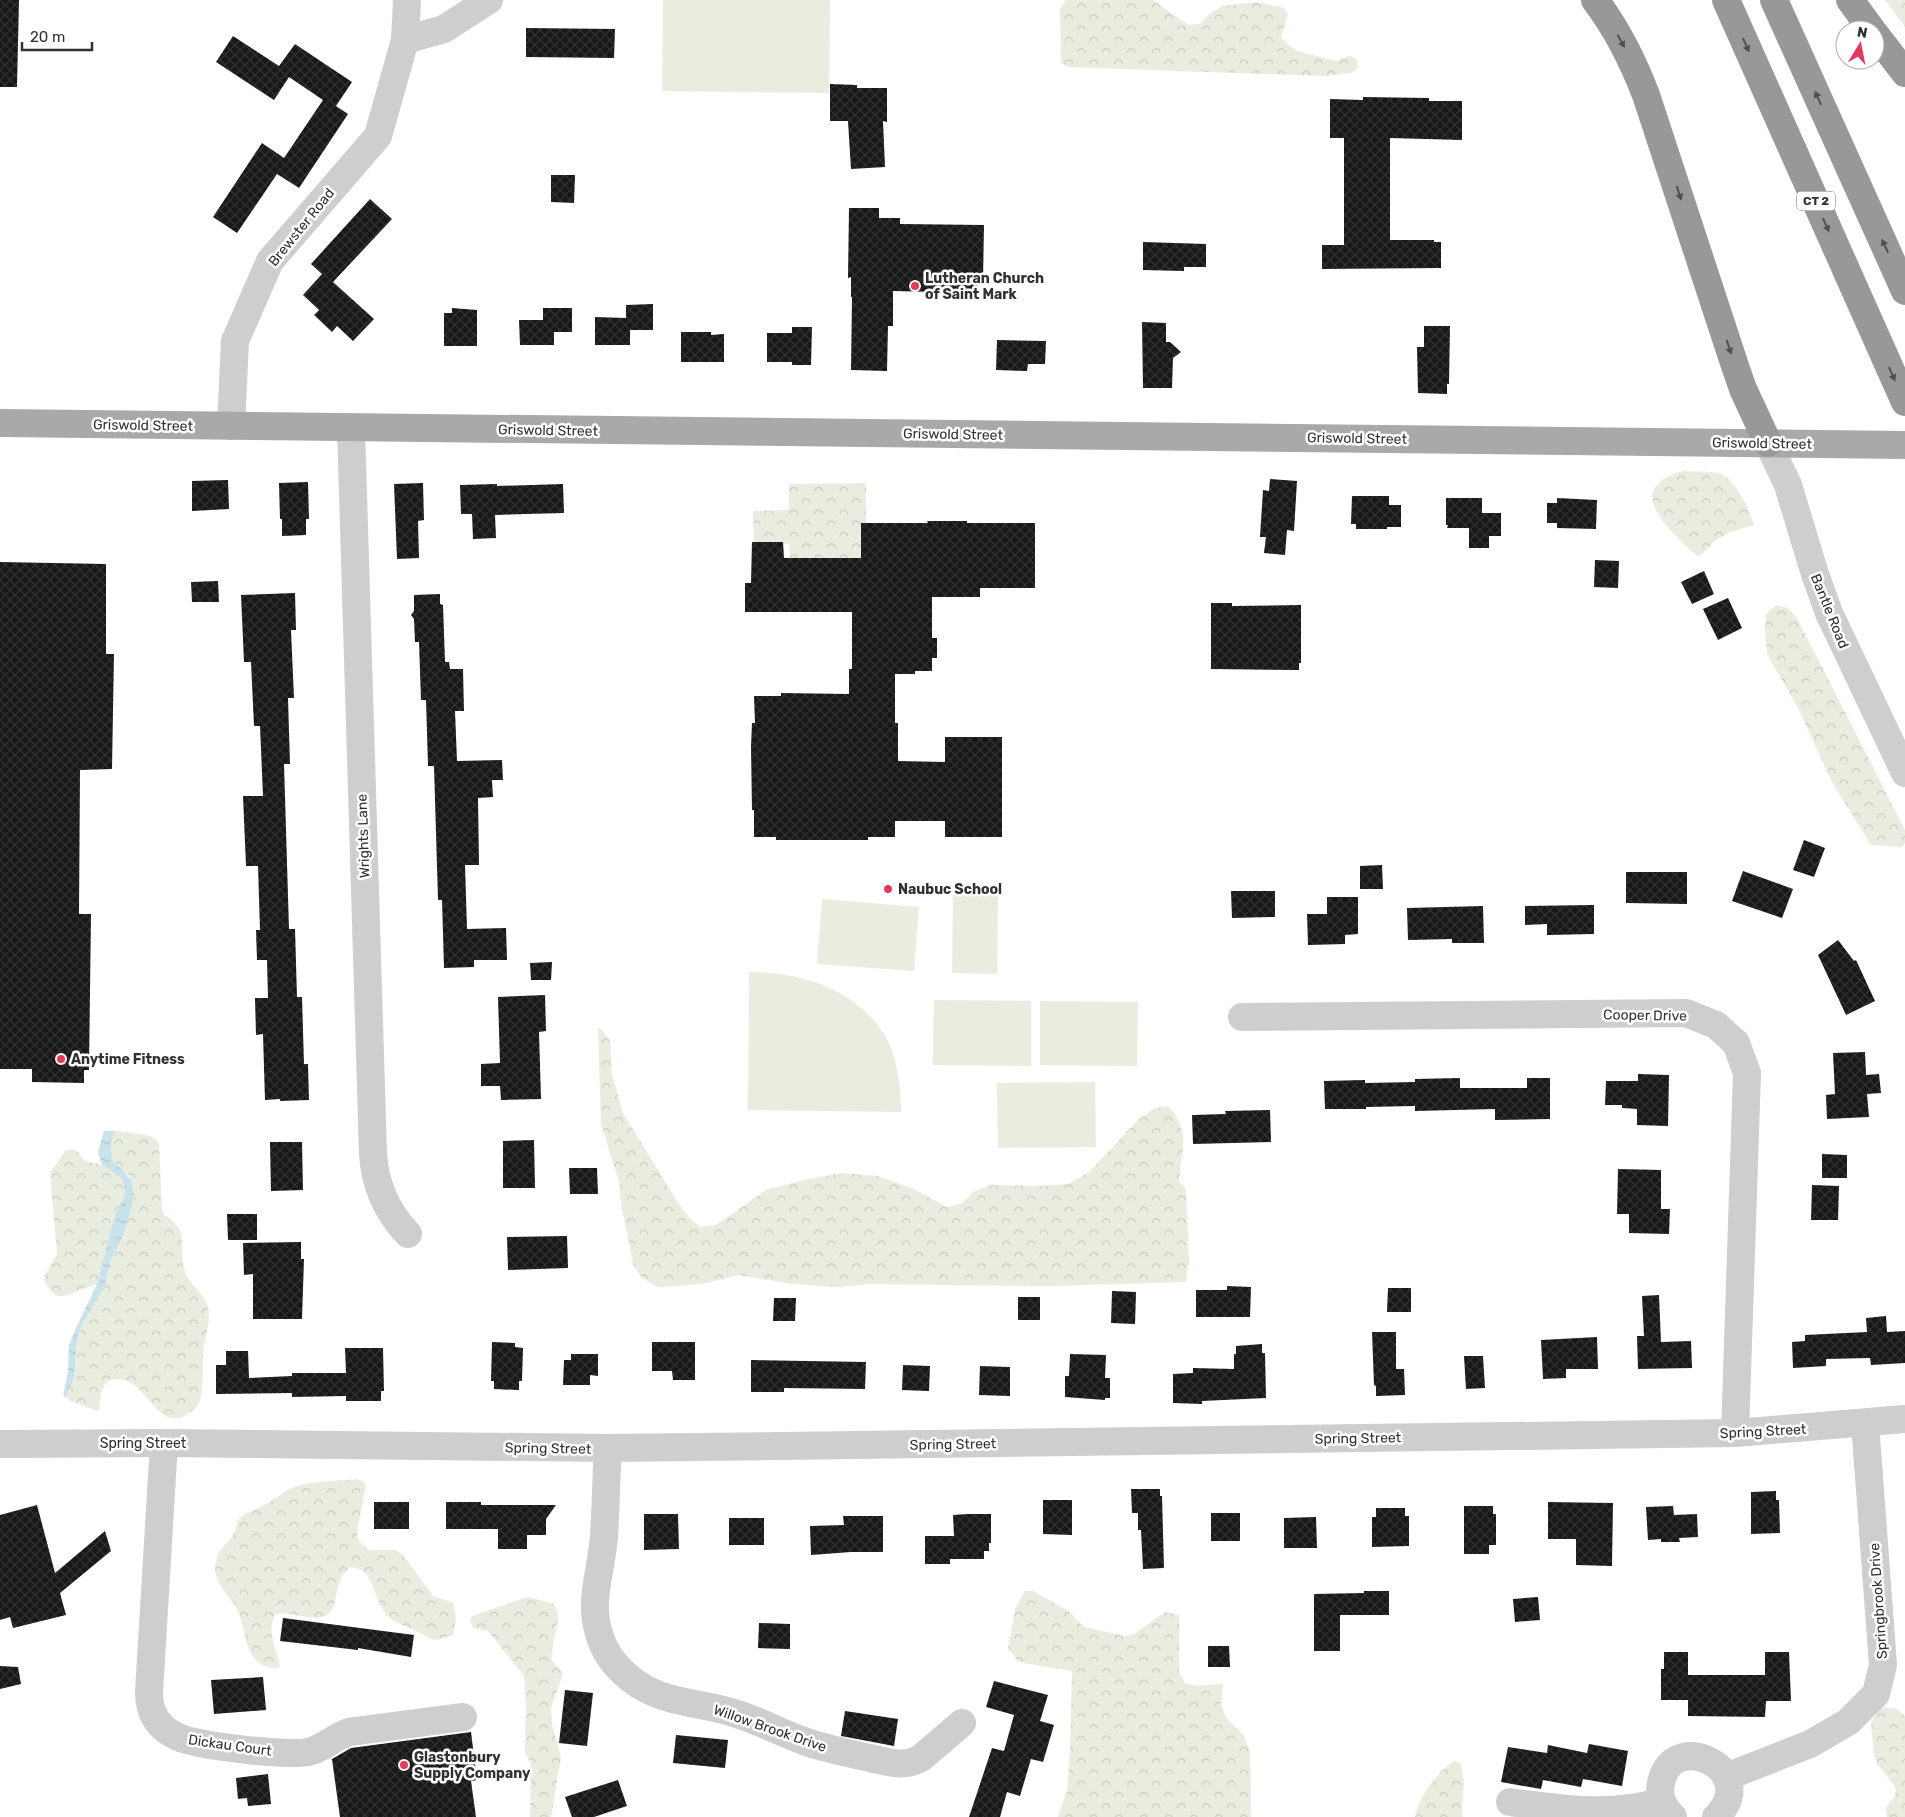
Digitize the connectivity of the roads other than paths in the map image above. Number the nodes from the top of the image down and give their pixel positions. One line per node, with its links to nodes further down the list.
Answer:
1 (407, 0): 8 (street, Brewster Road)
2 (489, 0): 8 (street)
3 (1595, 0): 16 (highway, one-way to 16)
4 (1726, 0): 12 (highway, CT 2, one-way to 12)
5 (1774, 0): 11 (highway, one-way to 5)
6 (1850, 0): 7 (highway)
7 (1865, 20)
8 (405, 40): 14 (street, Brewster Road)
9 (1885, 47): 10 (highway)
10 (1905, 73)
11 (1905, 291)
12 (1905, 402)
13 (0, 424): 14 (main road, Griswold Street)
14 (231, 426): 15 (main road, Griswold Street)
15 (351, 428): 16 (main road, Griswold Street); 20 (street, Wrights Lane)
16 (1768, 443): 17 (main road, Griswold Street); 18 (street, Bantle Road)
17 (1905, 445)
18 (1905, 774)
19 (1242, 1017): 23 (street, Cooper Drive)
20 (408, 1234)
21 (1905, 1419): 22 (street, Spring Street)
22 (1865, 1423): 23 (street, Spring Street); 29 (street, Springbrook Drive)
23 (1735, 1433): 26 (street, Spring Street)
24 (164, 1443): 25 (street, Spring Street); 26 (street, Spring Street); 27 (street, Dickau Court)
25 (0, 1444)
26 (608, 1448): 28 (street, Willow Brook Drive)
27 (463, 1717)
28 (962, 1723)
29 (1726, 1777): 31 (street); 32 (street)
30 (1510, 1802): 31 (street)
31 (1667, 1809)
32 (1716, 1817)

